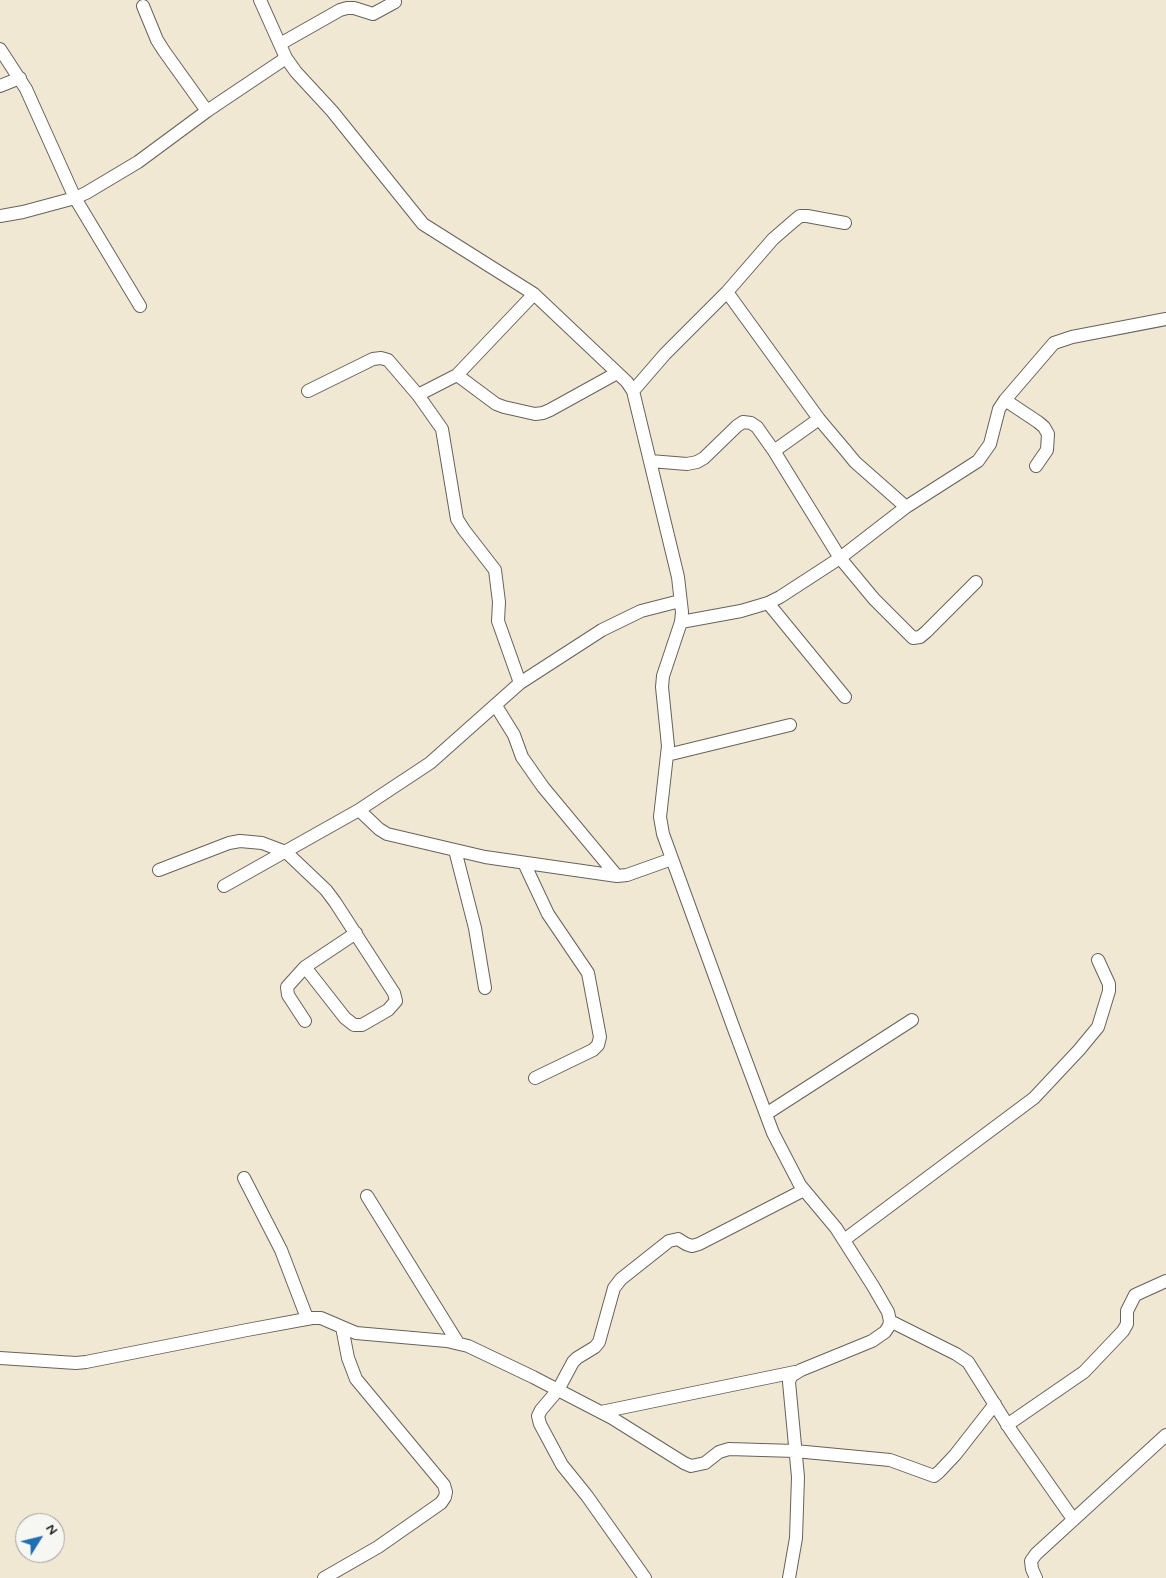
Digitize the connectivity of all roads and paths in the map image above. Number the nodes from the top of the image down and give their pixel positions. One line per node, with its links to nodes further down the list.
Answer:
1 (260, 0): 4 (street)
2 (395, 2): 4 (street)
3 (143, 6): 9 (street)
4 (280, 44): 6 (street)
5 (0, 48): 7 (street)
6 (286, 58): 9 (street); 14 (street)
7 (20, 78): 8 (street); 10 (street)
8 (0, 86)
9 (207, 111): 10 (street)
10 (75, 198): 11 (street); 15 (street)
11 (0, 216)
12 (845, 222): 13 (street)
13 (727, 292): 20 (street); 23 (street)
14 (534, 294): 17 (street); 18 (street)
15 (140, 306)
16 (1166, 319): 22 (street)
17 (617, 373): 18 (street); 20 (street)
18 (457, 375): 21 (street)
19 (308, 391): 21 (street)
20 (634, 391): 25 (street)
21 (418, 395): 33 (street)
22 (1005, 400): 26 (street); 27 (street)
23 (819, 418): 24 (street); 27 (street)
24 (774, 451): 25 (street); 28 (street)
25 (650, 461): 30 (street)
26 (1036, 466)
27 (906, 507): 28 (street)
28 (840, 558): 29 (street); 31 (street)
29 (976, 582)
30 (680, 601): 32 (street); 33 (street)
31 (768, 603): 32 (street); 34 (street)
32 (681, 622): 37 (street)
33 (520, 684): 35 (street)
34 (845, 697)
35 (496, 706): 38 (street); 44 (street)
36 (790, 724): 37 (street)
37 (667, 756): 41 (street)
38 (359, 810): 39 (street); 40 (street)
39 (455, 850): 42 (street); 49 (street)
40 (286, 852): 43 (street); 45 (street); 46 (street)
41 (672, 859): 44 (street); 53 (street)
42 (524, 863): 44 (street); 52 (street)
43 (159, 870)
44 (617, 876)
45 (224, 886)
46 (356, 933): 48 (street); 48 (street)
47 (1098, 960): 57 (street)
48 (305, 967): 51 (street)
49 (485, 988)
50 (912, 1020): 53 (street)
51 (305, 1021)
52 (535, 1078)
53 (766, 1114): 55 (street)
54 (244, 1178): 59 (street)
55 (804, 1190): 57 (street); 65 (street)
56 (367, 1196): 62 (street)
57 (844, 1240): 60 (street)
58 (1166, 1281): 68 (street)
59 (307, 1318): 61 (street); 63 (street)
60 (890, 1321): 64 (street); 66 (street)
61 (342, 1327): 62 (street); 72 (street)
62 (458, 1342): 65 (street)
63 (0, 1358)
64 (795, 1372): 67 (street); 70 (street)
65 (558, 1390): 67 (street); 73 (street)
66 (995, 1404): 68 (street); 70 (street)
67 (601, 1412): 70 (street)
68 (1007, 1425): 71 (street)
69 (1166, 1435): 71 (street)
70 (795, 1451): 74 (street)
71 (1073, 1519): 75 (street)
72 (324, 1578)
73 (645, 1578)
74 (789, 1578)
75 (1036, 1578)

